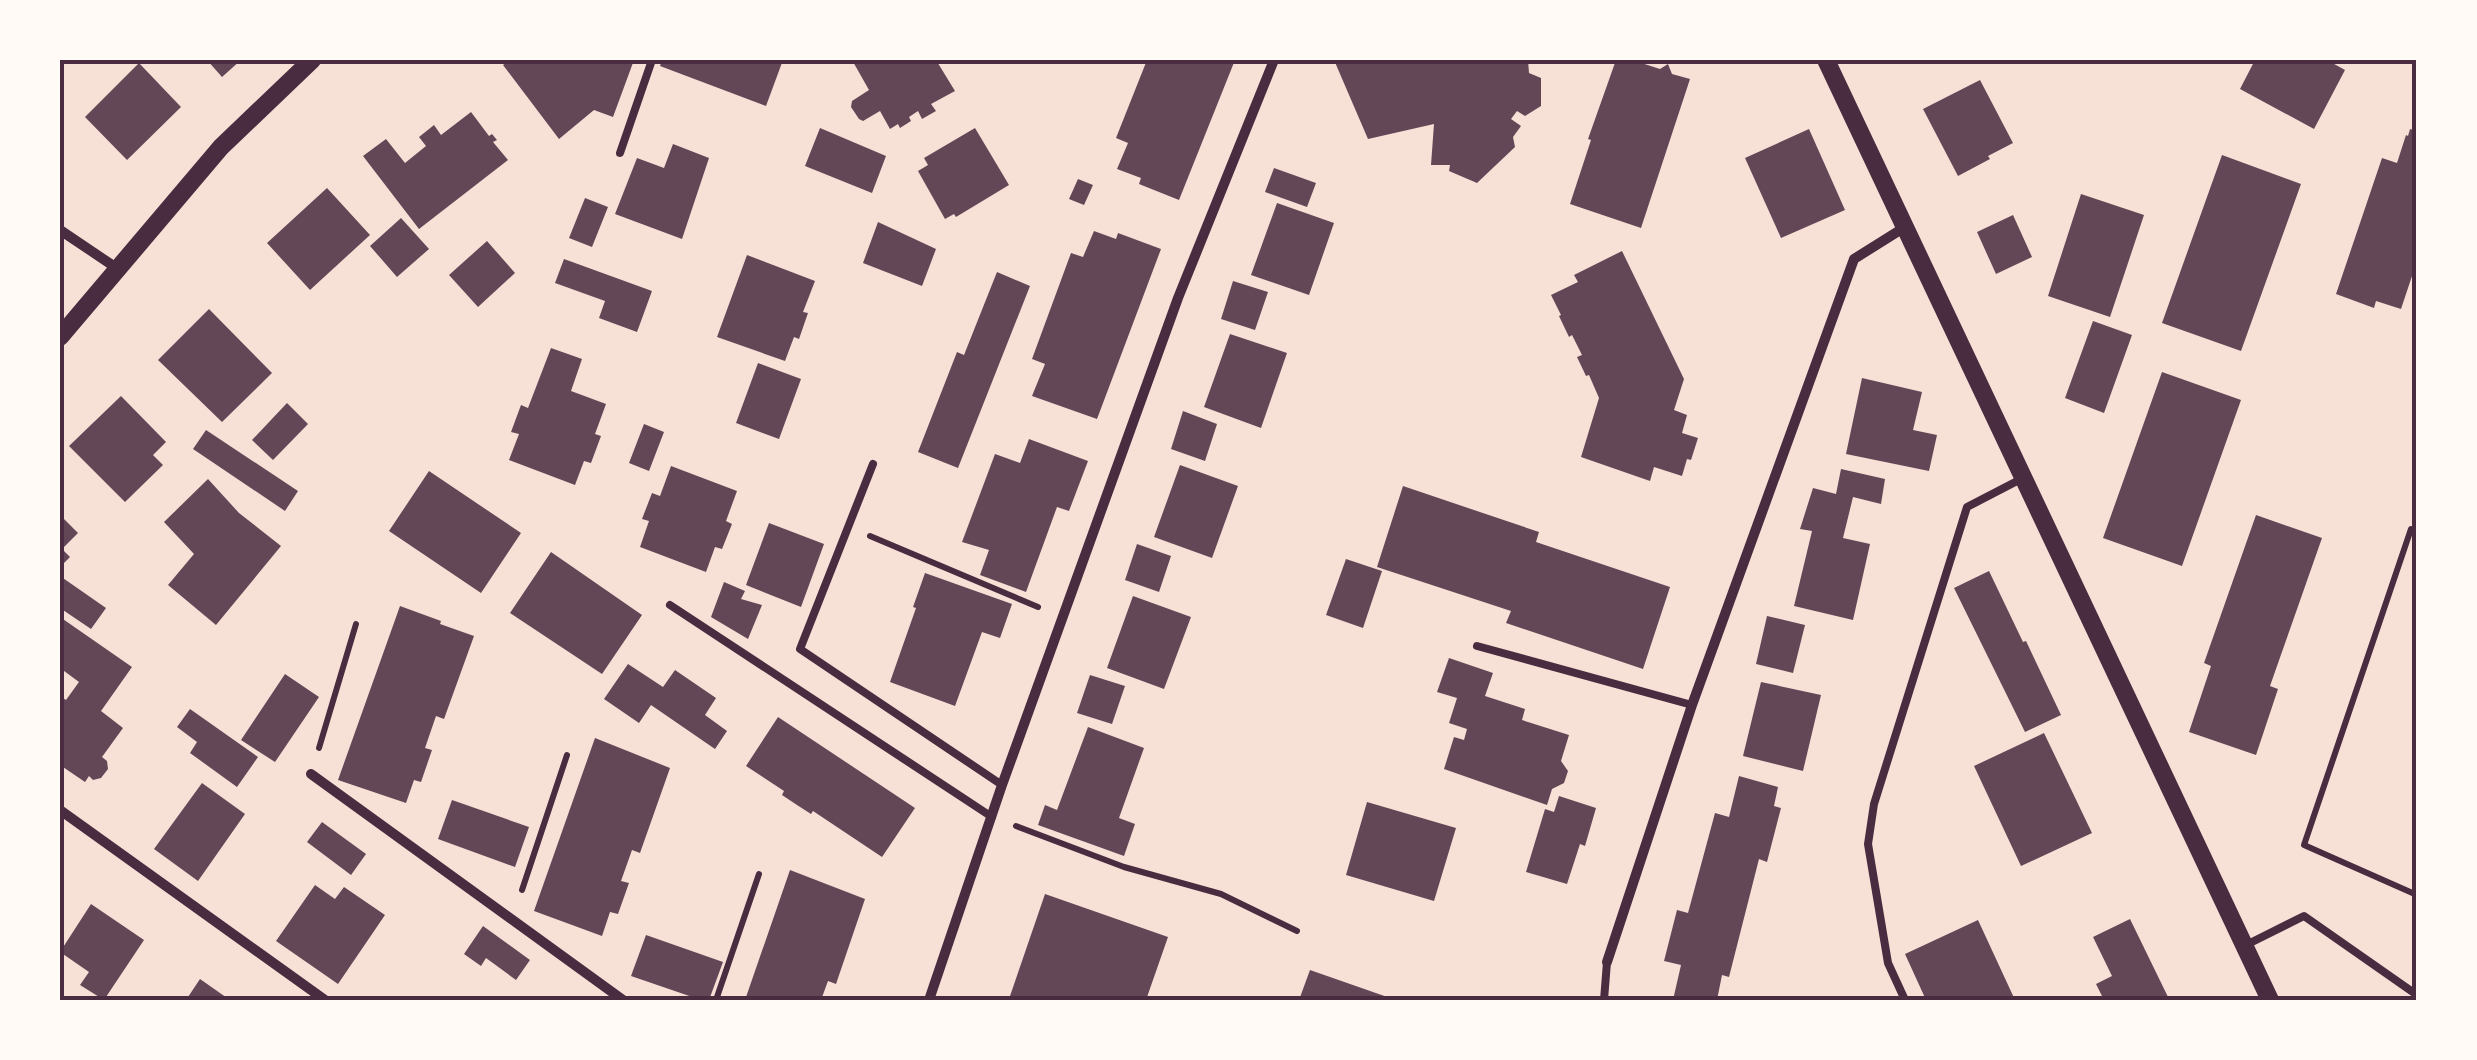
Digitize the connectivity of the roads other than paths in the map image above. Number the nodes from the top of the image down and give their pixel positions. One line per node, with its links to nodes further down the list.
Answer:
1 (312, 60): 8 (street)
2 (652, 60): 5 (lane)
3 (1274, 60): 16 (street)
4 (1826, 60): 6 (street)
5 (620, 152)
6 (1905, 227): 11 (street); 14 (street)
7 (60, 230): 8 (street)
8 (118, 268): 9 (street)
9 (60, 336)
10 (873, 464): 16 (lane)
11 (2023, 478): 19 (street); 26 (lane)
12 (670, 606): 18 (lane)
13 (1477, 646): 14 (lane)
14 (1692, 705): 20 (street)
15 (311, 774): 23 (street)
16 (1002, 785): 18 (street)
17 (60, 810): 22 (street)
18 (992, 817): 24 (street)
19 (2244, 946): 21 (lane); 27 (street)
20 (1607, 962): 25 (lane)
21 (2417, 995)
22 (324, 1000)
23 (624, 1000)
24 (929, 1000)
25 (1604, 1000)
26 (1905, 1000)
27 (2270, 1000)

